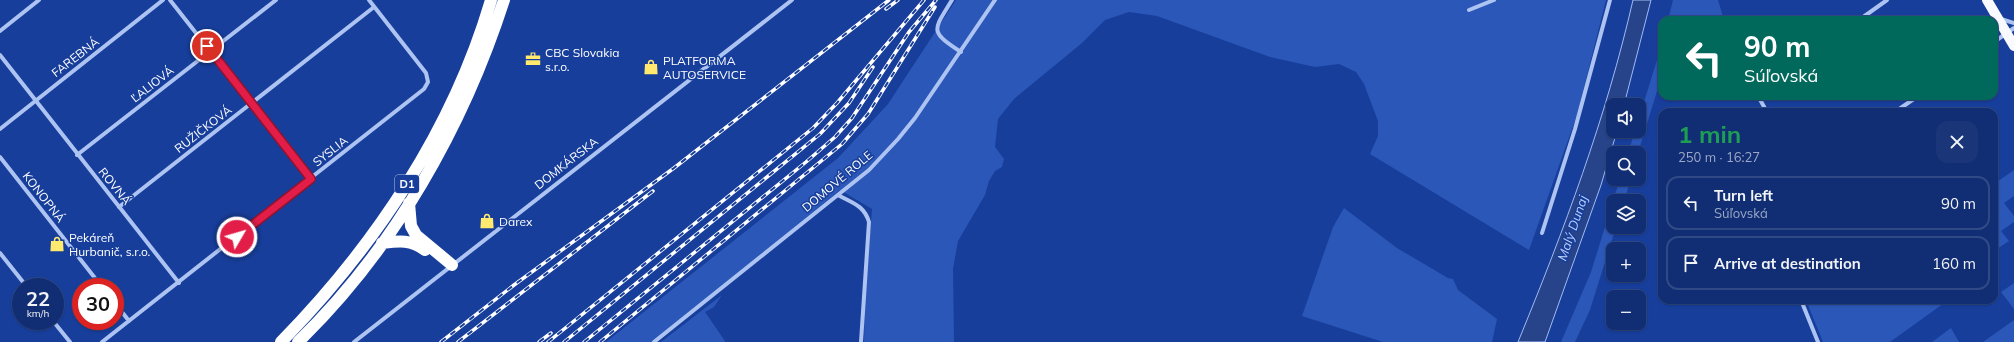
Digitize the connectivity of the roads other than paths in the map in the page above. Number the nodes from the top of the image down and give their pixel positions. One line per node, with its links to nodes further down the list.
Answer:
1 (39, 0): 22 (street)
2 (163, 0): 30 (street, FAREBNÁ)
3 (170, 0): 26 (street)
4 (276, 0): 26 (street, ĽALIOVÁ)
5 (369, 0): 15 (street)
6 (491, 0): 53 (highway, D1)
7 (504, 0): 38 (highway, D1)
8 (792, 0): 43 (street, DOMKÁRSKA)
9 (952, 0): 27 (street)
10 (995, 0): 27 (street, DOMOVÉ ROLE)
11 (1494, 0): 16 (street)
12 (1610, 0): 40 (street)
13 (1887, 0): 17 (street)
14 (1987, 0): 18 (main road)
15 (374, 7): 31 (street, RUŽIČKOVÁ); 36 (street, SYSLIA)
16 (1469, 10)
17 (1865, 16)
18 (1996, 16)
19 (1998, 17): 21 (street)
20 (1998, 18): 23 (main road)
21 (2014, 23)
22 (0, 31)
23 (2010, 31): 24 (street); 25 (main road)
24 (1998, 39)
25 (2014, 46)
26 (211, 51): 31 (street); 34 (street, ĽALIOVÁ)
27 (960, 52): 37 (street, DOMOVÉ ROLE)
28 (0, 55): 30 (street, ROVNÁ)
29 (1912, 100): 32 (street)
30 (35, 101): 33 (street, FAREBNÁ); 34 (street, ROVNÁ)
31 (252, 103): 36 (street); 39 (street, RUŽIČKOVÁ)
32 (1901, 108)
33 (0, 129)
34 (77, 154): 39 (street, ROVNÁ)
35 (0, 157): 45 (street, KONOPNÁ)
36 (311, 179): 46 (street, SYSLIA)
37 (838, 195): 56 (street, DOMOVÉ ROLE); 57 (street)
38 (409, 203): 41 (highway, D1); 43 (highway)
39 (120, 207): 46 (street, ROVNÁ)
40 (1542, 233)
41 (382, 243): 43 (highway); 54 (highway, D1)
42 (0, 253): 44 (street)
43 (450, 267): 55 (street, DOMKÁRSKA)
44 (20, 278)
45 (95, 278)
46 (179, 282): 49 (street, SYSLIA)
47 (1803, 304): 58 (street)
48 (124, 315): 49 (street)
49 (129, 321): 52 (street, SYSLIA)
50 (60, 330): 51 (street)
51 (70, 342)
52 (102, 342)
53 (281, 342)
54 (298, 342)
55 (354, 342)
56 (654, 342)
57 (861, 342)
58 (1818, 342)

